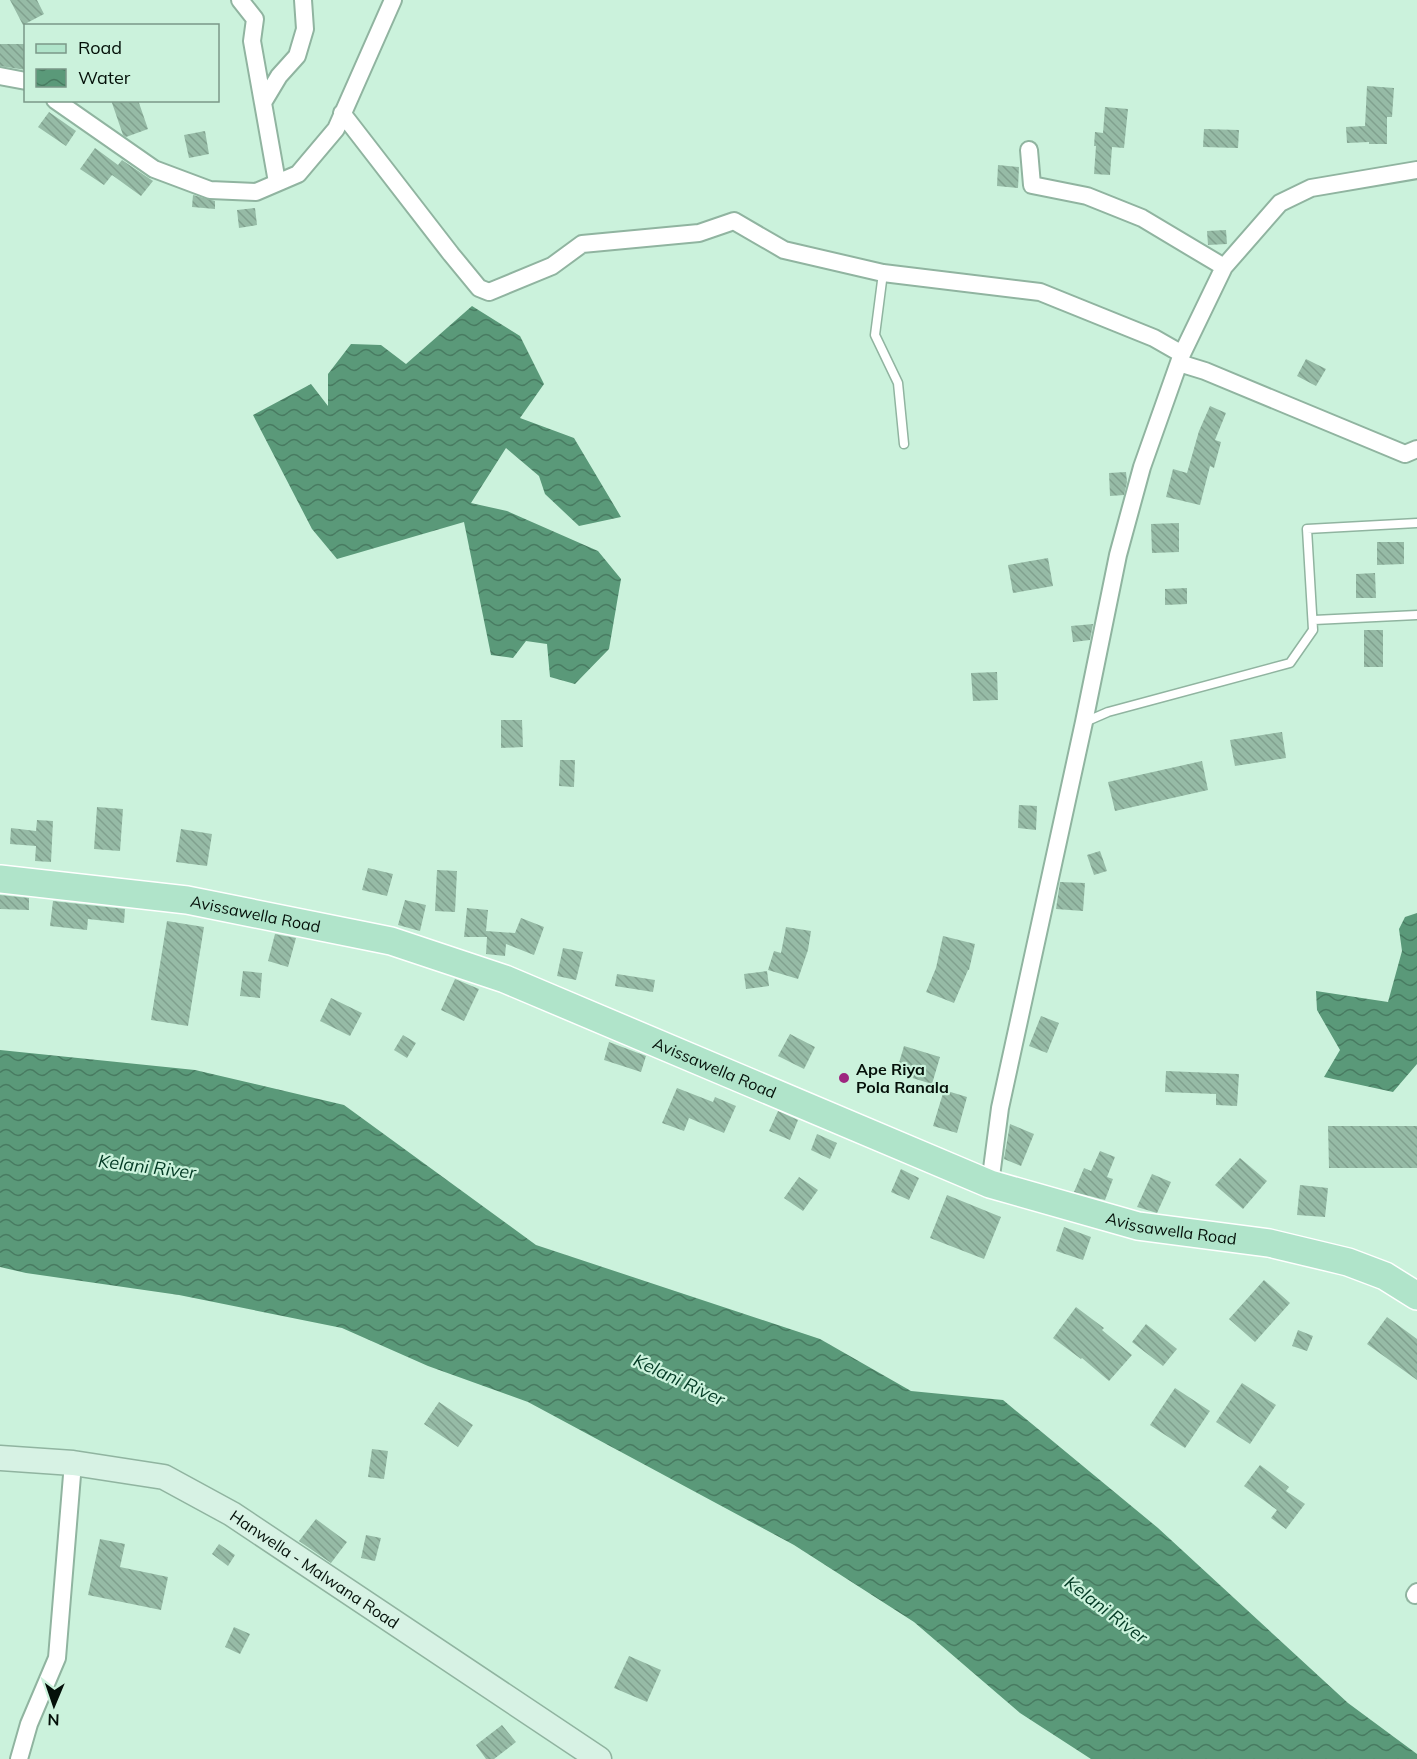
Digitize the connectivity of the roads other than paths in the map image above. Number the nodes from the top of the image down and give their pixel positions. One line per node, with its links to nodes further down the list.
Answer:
1 (240, 0): 6 (street)
2 (303, 0): 6 (street)
3 (393, 0): 8 (street)
4 (0, 76): 5 (street)
5 (24, 81)
6 (264, 101): 11 (street)
7 (58, 102): 11 (street)
8 (342, 113): 11 (street); 13 (street)
9 (1029, 150): 12 (street)
10 (1417, 170): 12 (street)
11 (277, 182)
12 (1224, 267): 14 (street)
13 (883, 273): 14 (street); 15 (lane)
14 (1181, 359): 16 (street); 20 (street)
15 (904, 444)
16 (1417, 449)
17 (1417, 523): 19 (lane)
18 (1417, 615): 19 (lane)
19 (1314, 620): 20 (lane)
20 (1084, 722): 22 (street)
21 (0, 879): 22 (main road, Avissawella Road)
22 (990, 1184): 23 (main road, Avissawella Road)
23 (1417, 1296)
24 (0, 1458): 25 (street, Hanwella - Malwana Road)
25 (73, 1463): 26 (street); 27 (street, Hanwella - Malwana Road)
26 (19, 1759)
27 (599, 1759)

